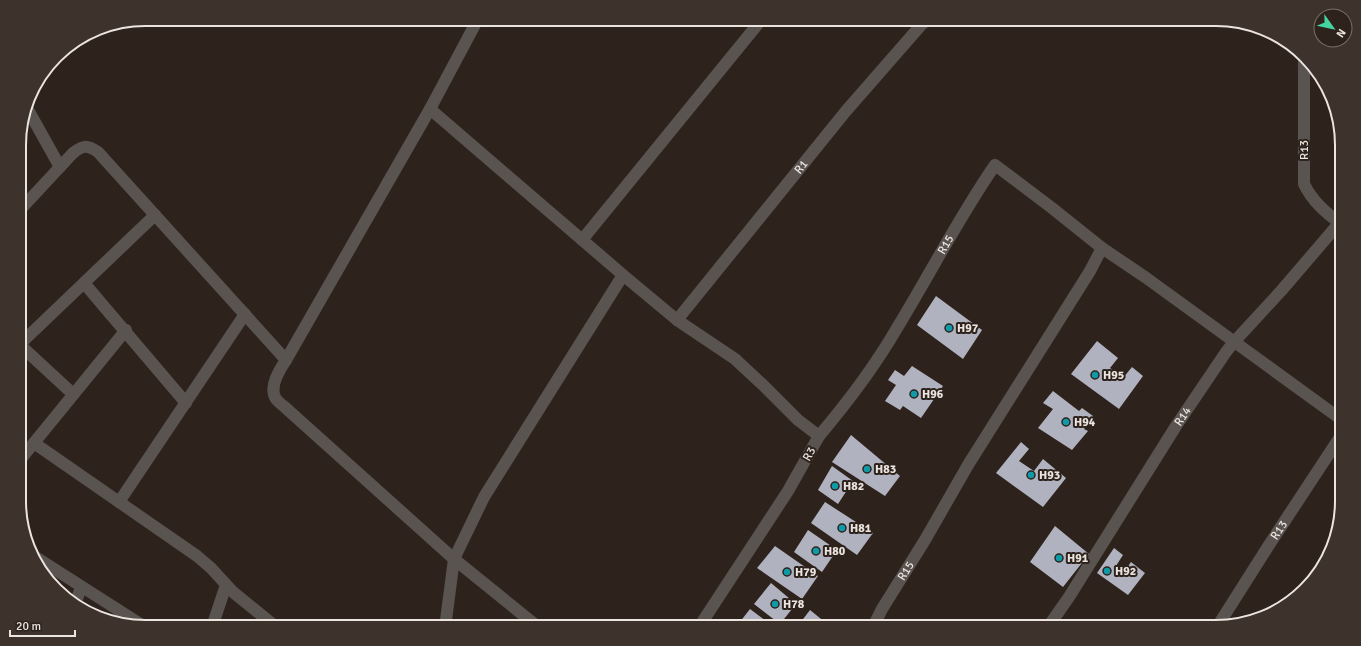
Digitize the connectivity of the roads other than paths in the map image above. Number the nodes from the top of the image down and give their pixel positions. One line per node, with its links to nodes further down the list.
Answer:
1 (474, 26): 5 (street)
2 (756, 26): 12 (street)
3 (920, 26): 17 (street, R1)
4 (1304, 65): 10 (street, R13)
5 (430, 109): 12 (street, R3); 22 (street)
6 (30, 114): 7 (street)
7 (60, 167): 8 (street); 9 (street)
8 (26, 203)
9 (155, 215): 15 (street); 16 (street)
10 (1335, 218)
11 (1335, 229): 20 (street, R14)
12 (582, 240): 14 (street, R3)
13 (1102, 248): 20 (street, R15); 26 (street, R15); 42 (street, R15)
14 (623, 275): 17 (street, R3); 31 (street)
15 (84, 283): 18 (street); 19 (street)
16 (245, 314): 22 (street); 24 (street)
17 (677, 320): 26 (street, R3)
18 (126, 330): 23 (street); 24 (street)
19 (26, 339)
20 (1234, 342): 25 (street, R15); 43 (street, R14)
21 (26, 351): 23 (street)
22 (286, 360): 31 (street)
23 (73, 394): 27 (street)
24 (186, 403): 30 (street)
25 (1335, 415)
26 (819, 436): 41 (street, R3)
27 (34, 443): 29 (street); 30 (street)
28 (1335, 444): 44 (street, R13)
29 (26, 453)
30 (119, 502): 33 (street)
31 (454, 559): 39 (street); 40 (street)
32 (43, 562): 34 (street)
33 (226, 585): 37 (street); 38 (street)
34 (81, 588): 35 (street); 36 (street)
35 (77, 598)
36 (132, 619)
37 (214, 620)
38 (267, 620)
39 (446, 620)
40 (529, 620)
41 (704, 620)
42 (877, 620)
43 (1053, 620)
44 (1222, 620)

